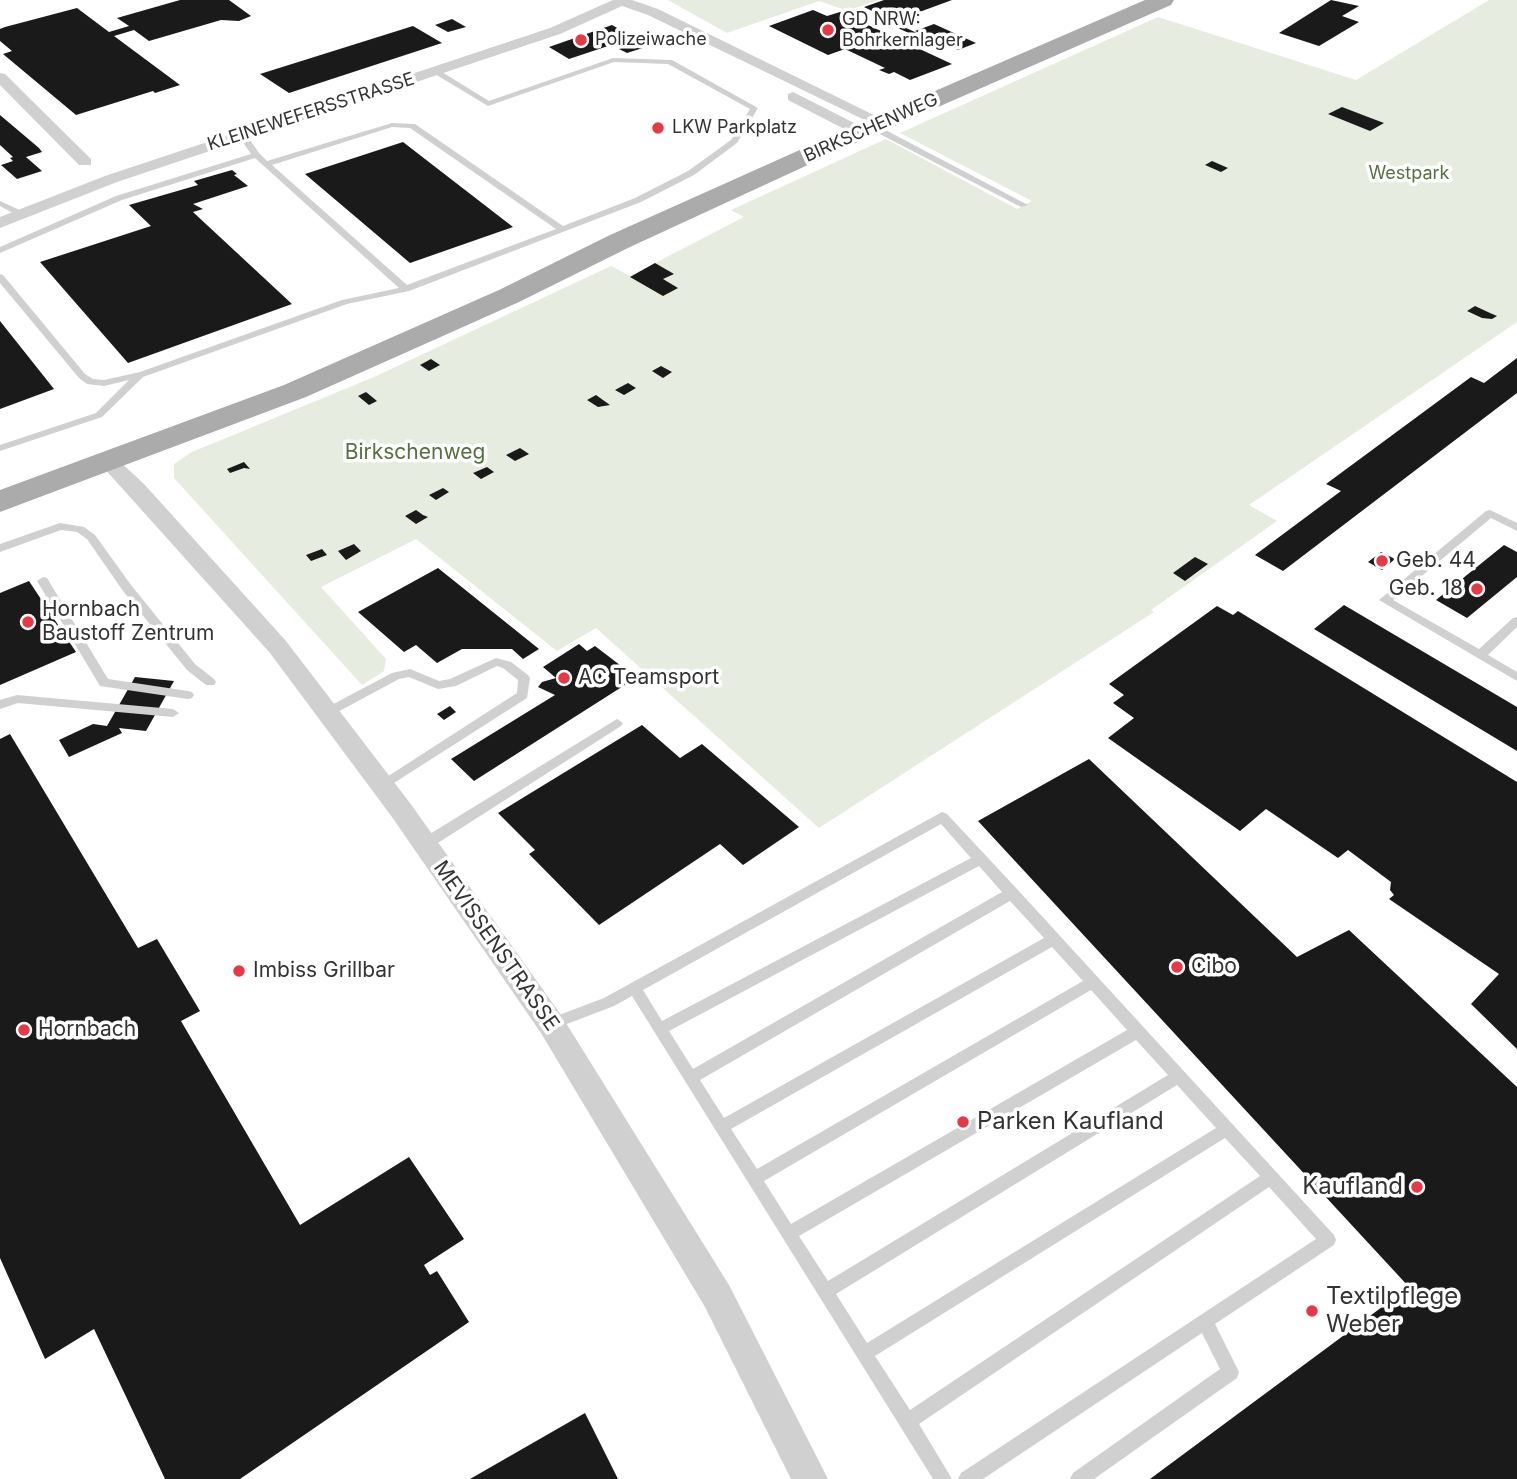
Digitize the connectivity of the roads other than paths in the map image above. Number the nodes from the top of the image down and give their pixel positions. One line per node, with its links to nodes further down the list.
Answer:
1 (622, 0): 3 (street, KLEINEWEFERSSTRASSE); 5 (street); 5 (street)
2 (1163, 0): 5 (main road, BIRKSCHENWEG)
3 (434, 71): 6 (street, KLEINEWEFERSSTRASSE); 14 (lane)
4 (1, 80): 8 (street)
5 (872, 127): 11 (lane); 20 (main road, BIRKSCHENWEG)
6 (242, 135): 7 (lane); 12 (street, KLEINEWEFERSSTRASSE)
7 (256, 155): 9 (lane); 15 (lane)
8 (85, 162)
9 (266, 164): 14 (lane); 17 (lane)
10 (0, 202): 12 (lane)
11 (1024, 205)
12 (21, 214): 13 (street, KLEINEWEFERSSTRASSE)
13 (0, 223)
14 (563, 230): 17 (lane)
15 (0, 250)
16 (0, 277): 18 (lane)
17 (406, 289): 18 (lane)
18 (141, 375): 19 (lane)
19 (0, 448)
20 (110, 463): 21 (main road, BIRKSCHENWEG); 31 (street, MEVISSENSTRASSE)
21 (0, 502)
22 (1517, 528): 26 (lane)
23 (0, 548): 28 (lane)
24 (43, 581): 29 (lane)
25 (1517, 621): 26 (lane)
26 (1480, 655): 27 (lane)
27 (1517, 677)
28 (210, 682)
29 (188, 695)
30 (0, 705): 32 (lane)
31 (328, 712): 34 (street, MEVISSENSTRASSE); 34 (lane)
32 (173, 713)
33 (618, 723): 35 (lane)
34 (383, 785): 35 (street, MEVISSENSTRASSE)
35 (425, 844): 41 (street, MEVISSENSTRASSE)
36 (980, 859): 37 (lane); 40 (lane); 42 (lane)
37 (1012, 893): 38 (lane); 45 (lane)
38 (1054, 939): 39 (lane); 46 (lane)
39 (1093, 982): 43 (lane); 49 (lane)
40 (634, 988): 41 (lane); 42 (lane)
41 (551, 1024): 55 (street, MEVISSENSTRASSE)
42 (660, 1029): 45 (lane)
43 (1138, 1031): 44 (lane); 50 (lane)
44 (1179, 1076): 47 (lane); 51 (lane)
45 (691, 1079): 46 (lane)
46 (722, 1128): 49 (lane)
47 (1227, 1129): 48 (lane); 53 (lane)
48 (1271, 1177): 52 (lane); 54 (lane)
49 (754, 1179): 50 (lane)
50 (788, 1234): 51 (lane)
51 (825, 1292): 53 (lane)
52 (1205, 1322): 57 (lane); 58 (lane)
53 (864, 1354): 54 (lane)
54 (907, 1422): 56 (lane)
55 (810, 1479)
56 (943, 1479)
57 (967, 1479)
58 (1079, 1479)

